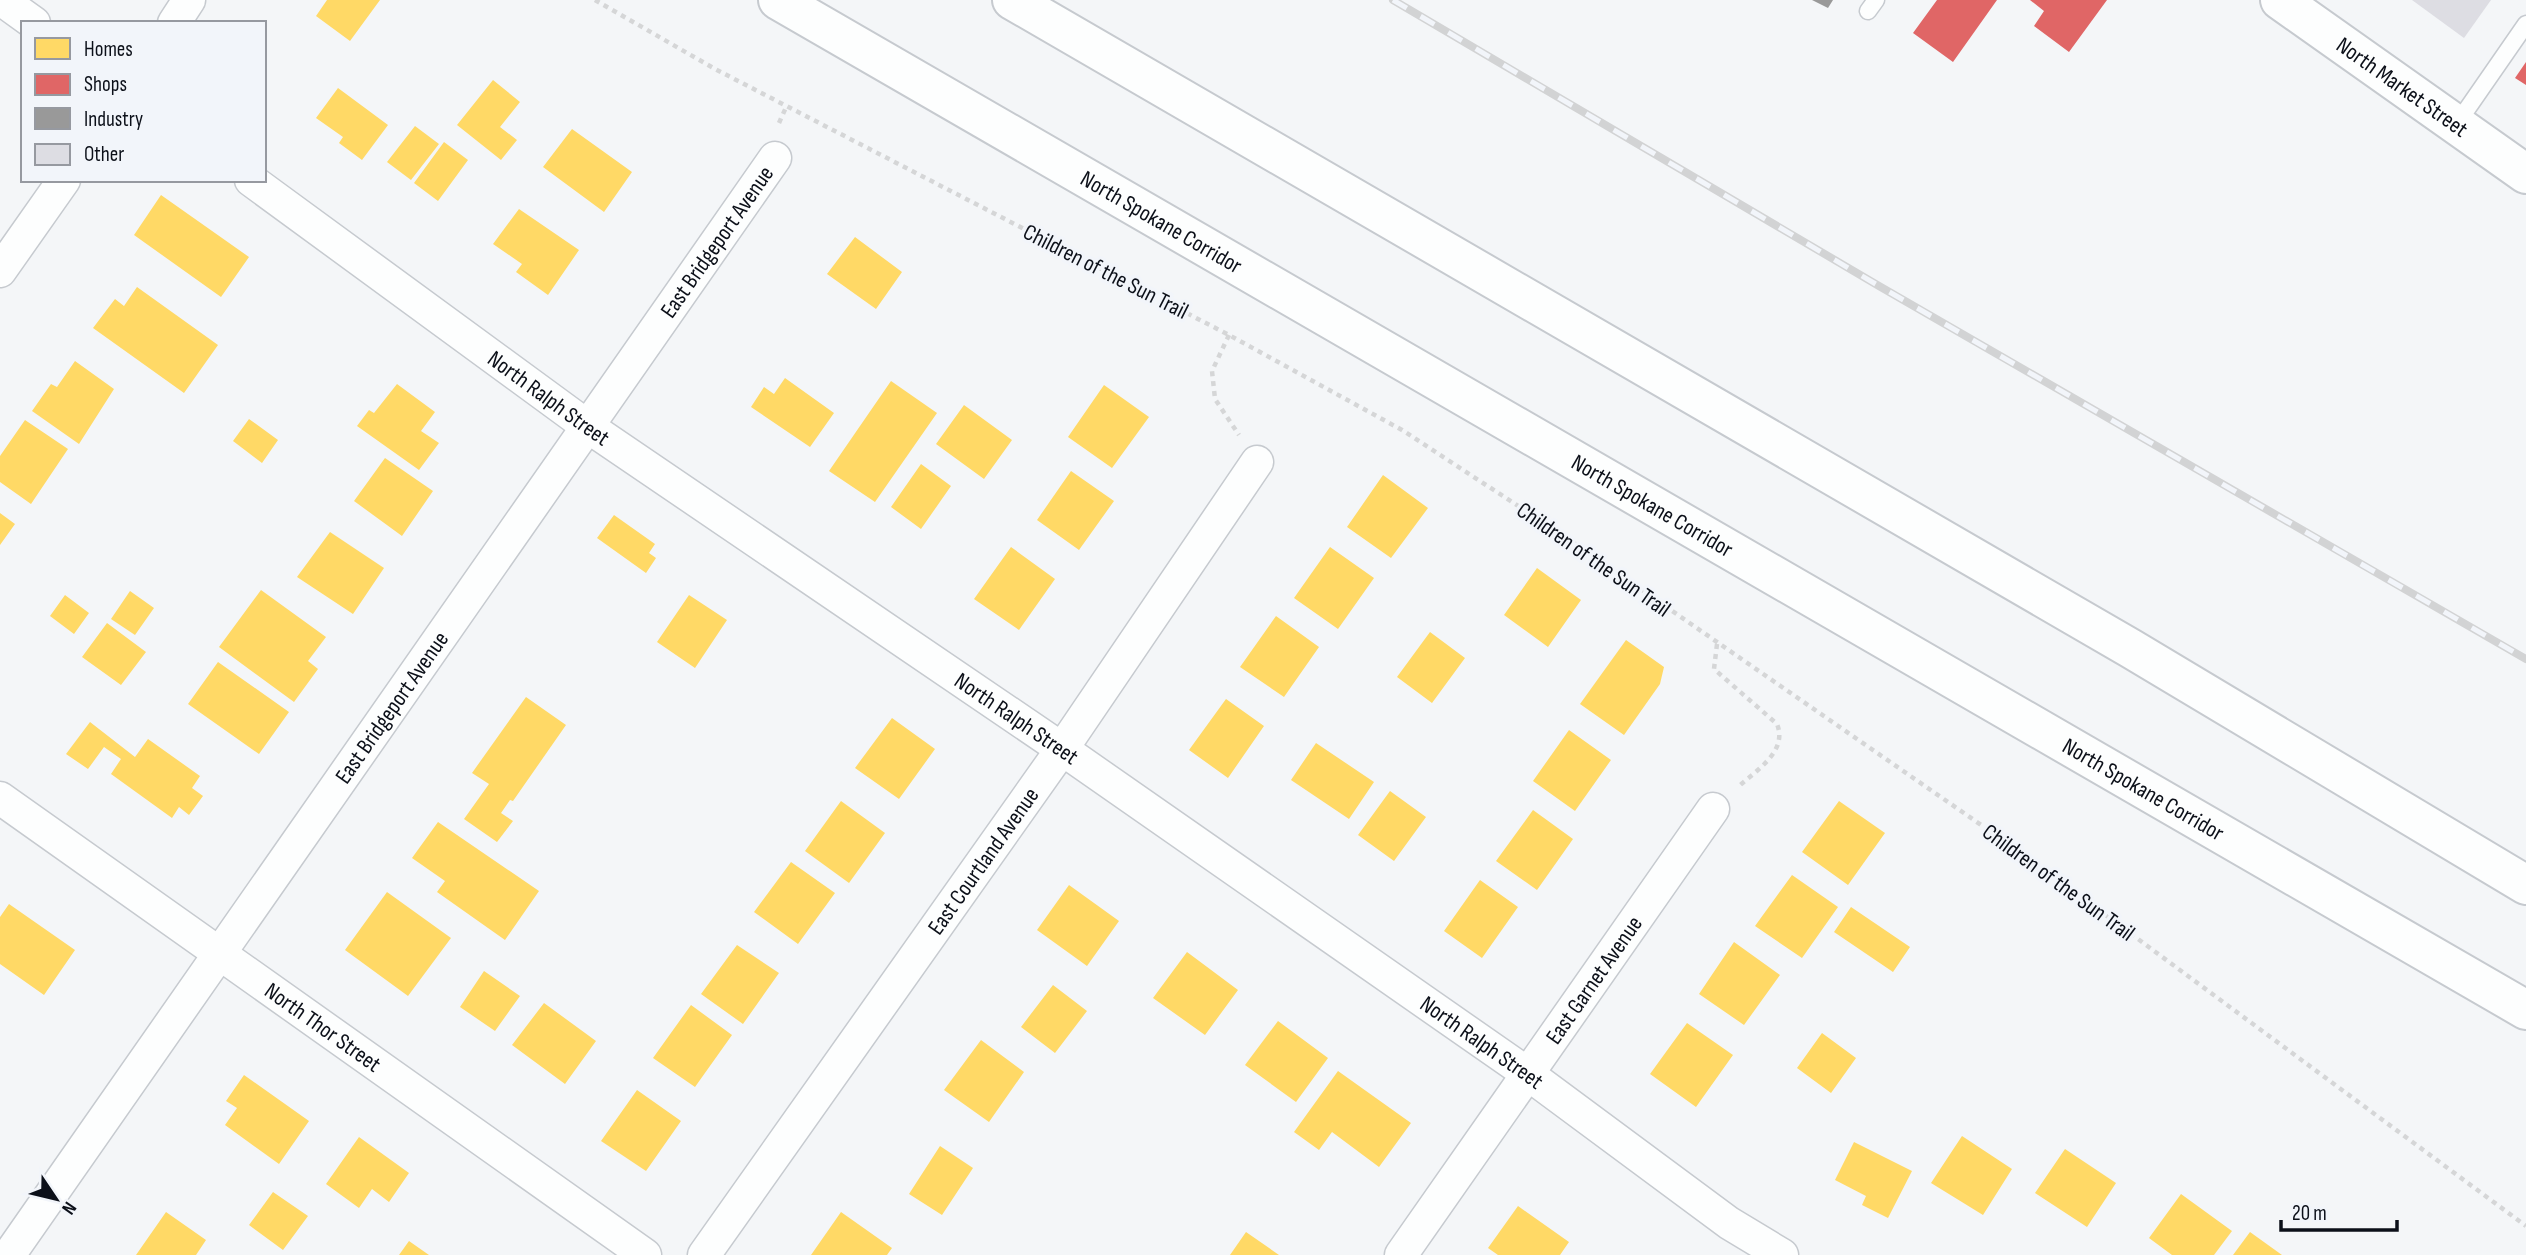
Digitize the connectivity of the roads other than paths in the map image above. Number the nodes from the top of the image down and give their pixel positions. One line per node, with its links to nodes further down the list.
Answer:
1 (2, 0): 6 (street)
2 (190, 0): 7 (street)
3 (778, 0): 22 (main road, North Spokane Corridor)
4 (1012, 0): 20 (main road)
5 (2280, 0): 9 (main road, North Market Street)
6 (31, 21)
7 (175, 21)
8 (2526, 24): 9 (lane)
9 (2456, 125): 11 (main road, North Market Street)
10 (775, 158): 15 (street, East Bridgeport Avenue)
11 (2526, 174)
12 (63, 182): 14 (street)
13 (254, 182): 15 (street, North Ralph Street)
14 (0, 271)
15 (587, 426): 17 (street, North Ralph Street); 21 (street, East Bridgeport Avenue)
16 (1257, 462): 17 (street, East Courtland Avenue)
17 (1062, 749): 23 (street, North Ralph Street); 26 (street, East Courtland Avenue)
18 (0, 798): 21 (street, North Thor Street)
19 (1713, 809): 23 (street, East Garnet Avenue)
20 (2526, 885)
21 (219, 954): 24 (street, East Bridgeport Avenue); 25 (street, North Thor Street)
22 (2526, 1010)
23 (1528, 1074): 27 (street, East Garnet Avenue); 28 (street, North Ralph Street)
24 (9, 1255)
25 (645, 1255)
26 (704, 1255)
27 (1401, 1255)
28 (1782, 1255)

